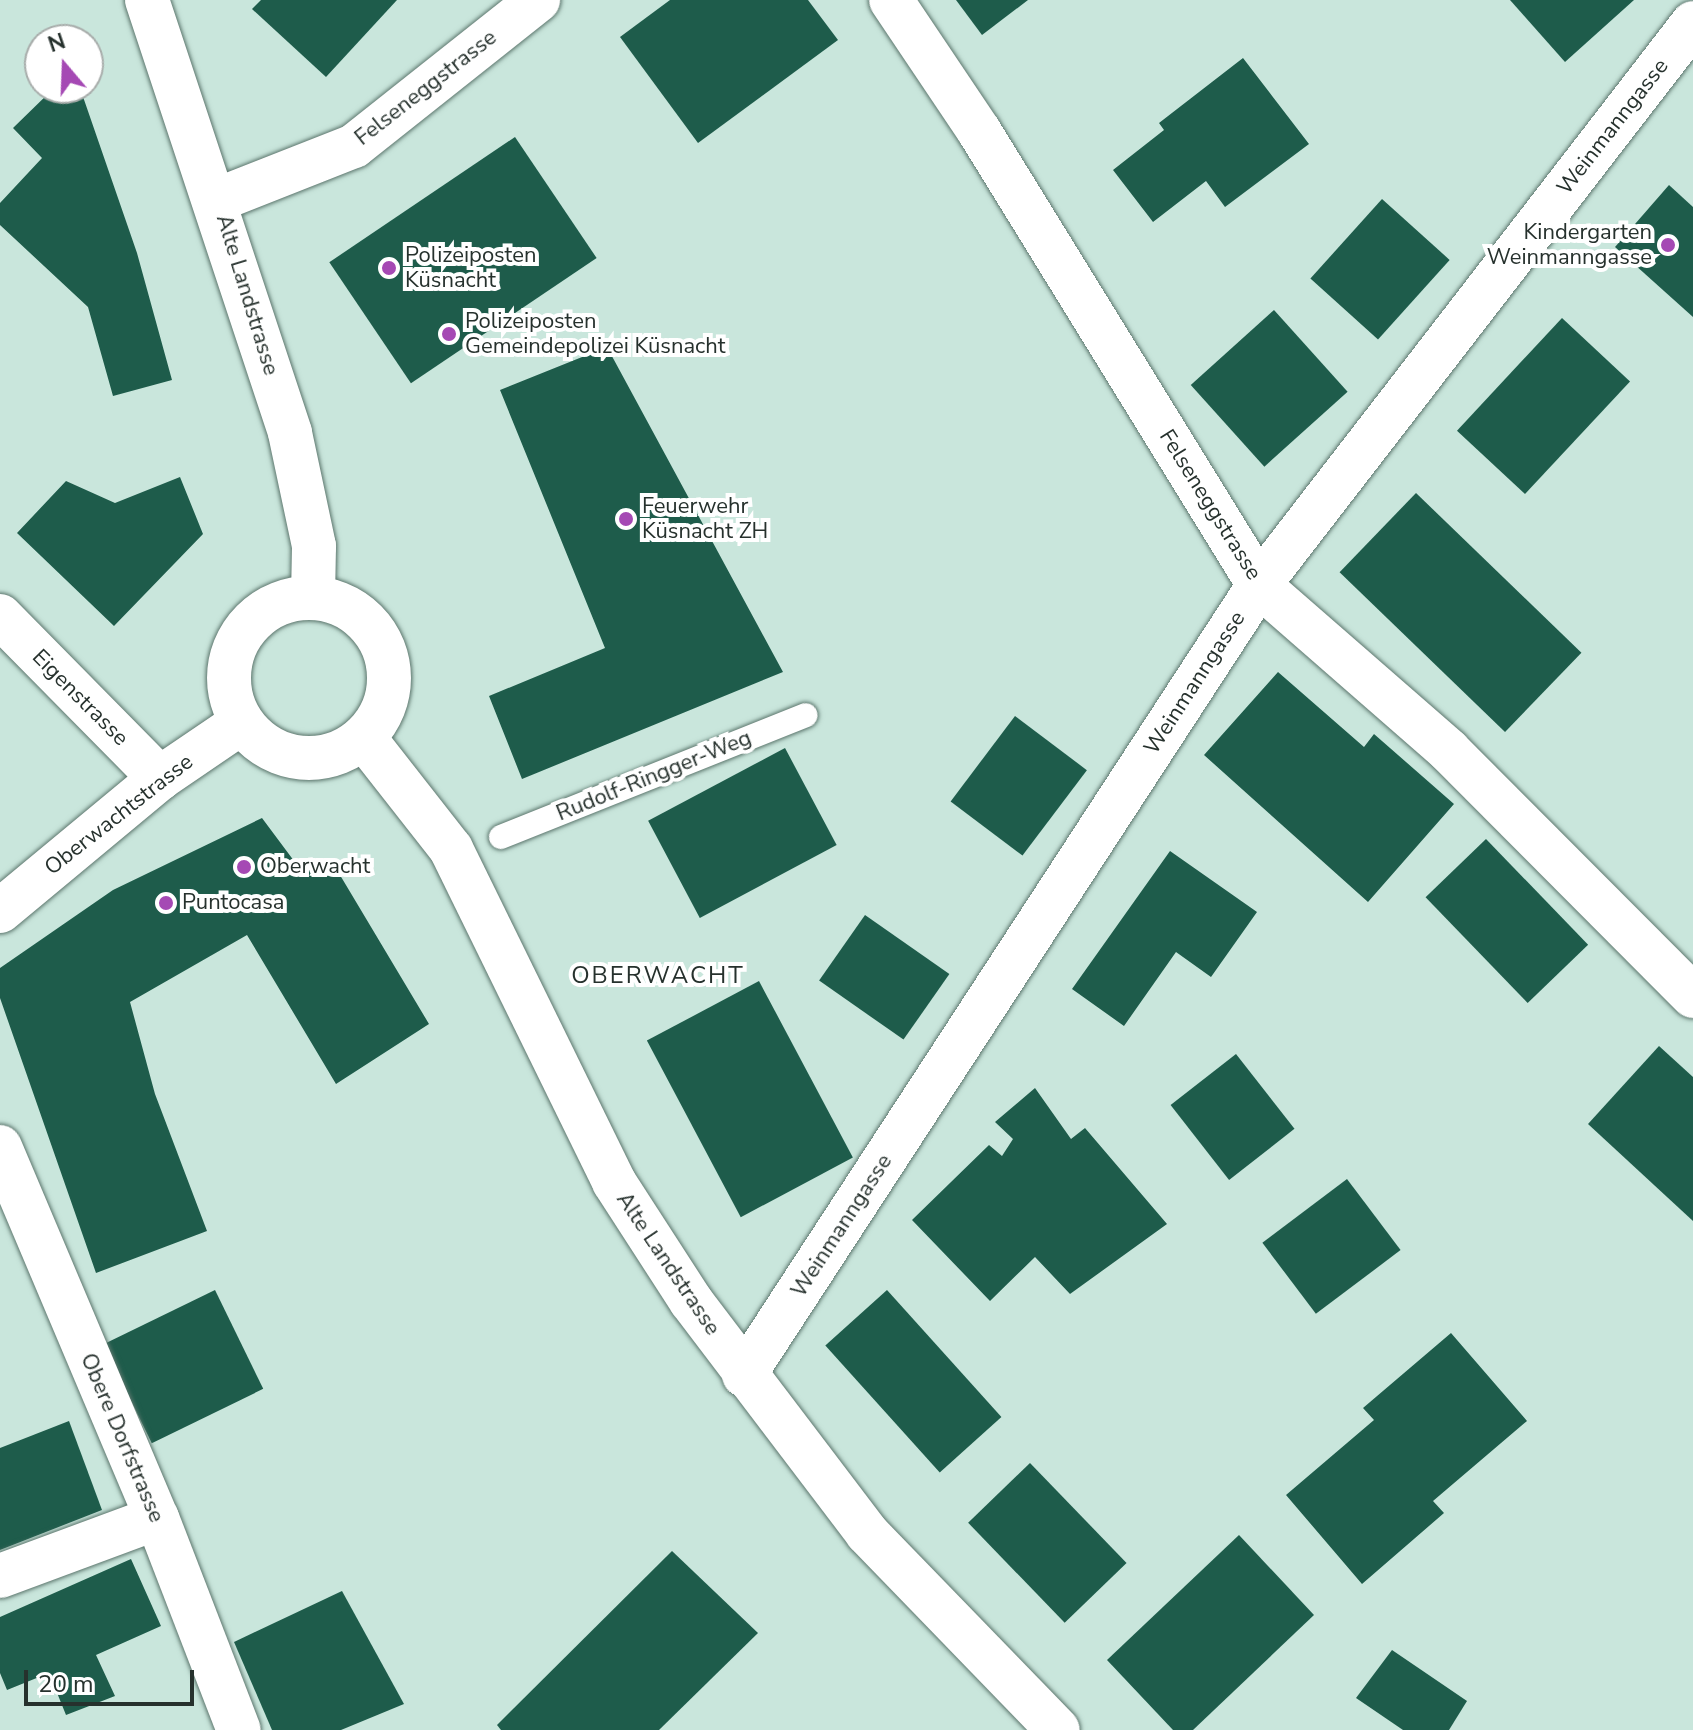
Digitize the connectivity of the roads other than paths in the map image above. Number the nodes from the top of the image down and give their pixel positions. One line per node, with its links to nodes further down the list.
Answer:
1 (147, 0): 5 (street, Alte Landstrasse)
2 (538, 0): 5 (street, Felseneggstrasse)
3 (891, 0): 6 (street, Felseneggstrasse)
4 (1693, 23): 6 (street, Weinmanngasse)
5 (217, 200): 7 (street, Alte Landstrasse)
6 (1259, 585): 15 (street, Felseneggstrasse); 17 (street, Weinmanngasse)
7 (313, 597): 10 (street); 11 (street)
8 (0, 616): 12 (street, Eigenstrasse)
9 (806, 715): 13 (lane, Rudolf-Ringger-Weg)
10 (241, 723): 11 (street); 12 (street, Oberwachtstrasse)
11 (364, 738): 17 (street, Alte Landstrasse)
12 (160, 778): 14 (street, Oberwachtstrasse)
13 (501, 837)
14 (0, 911)
15 (1693, 996)
16 (0, 1147): 18 (street, Obere Dorfstrasse)
17 (744, 1375): 21 (street, Alte Landstrasse)
18 (157, 1518): 19 (street); 20 (street, Obere Dorfstrasse)
19 (0, 1576)
20 (239, 1730)
21 (1058, 1730)

